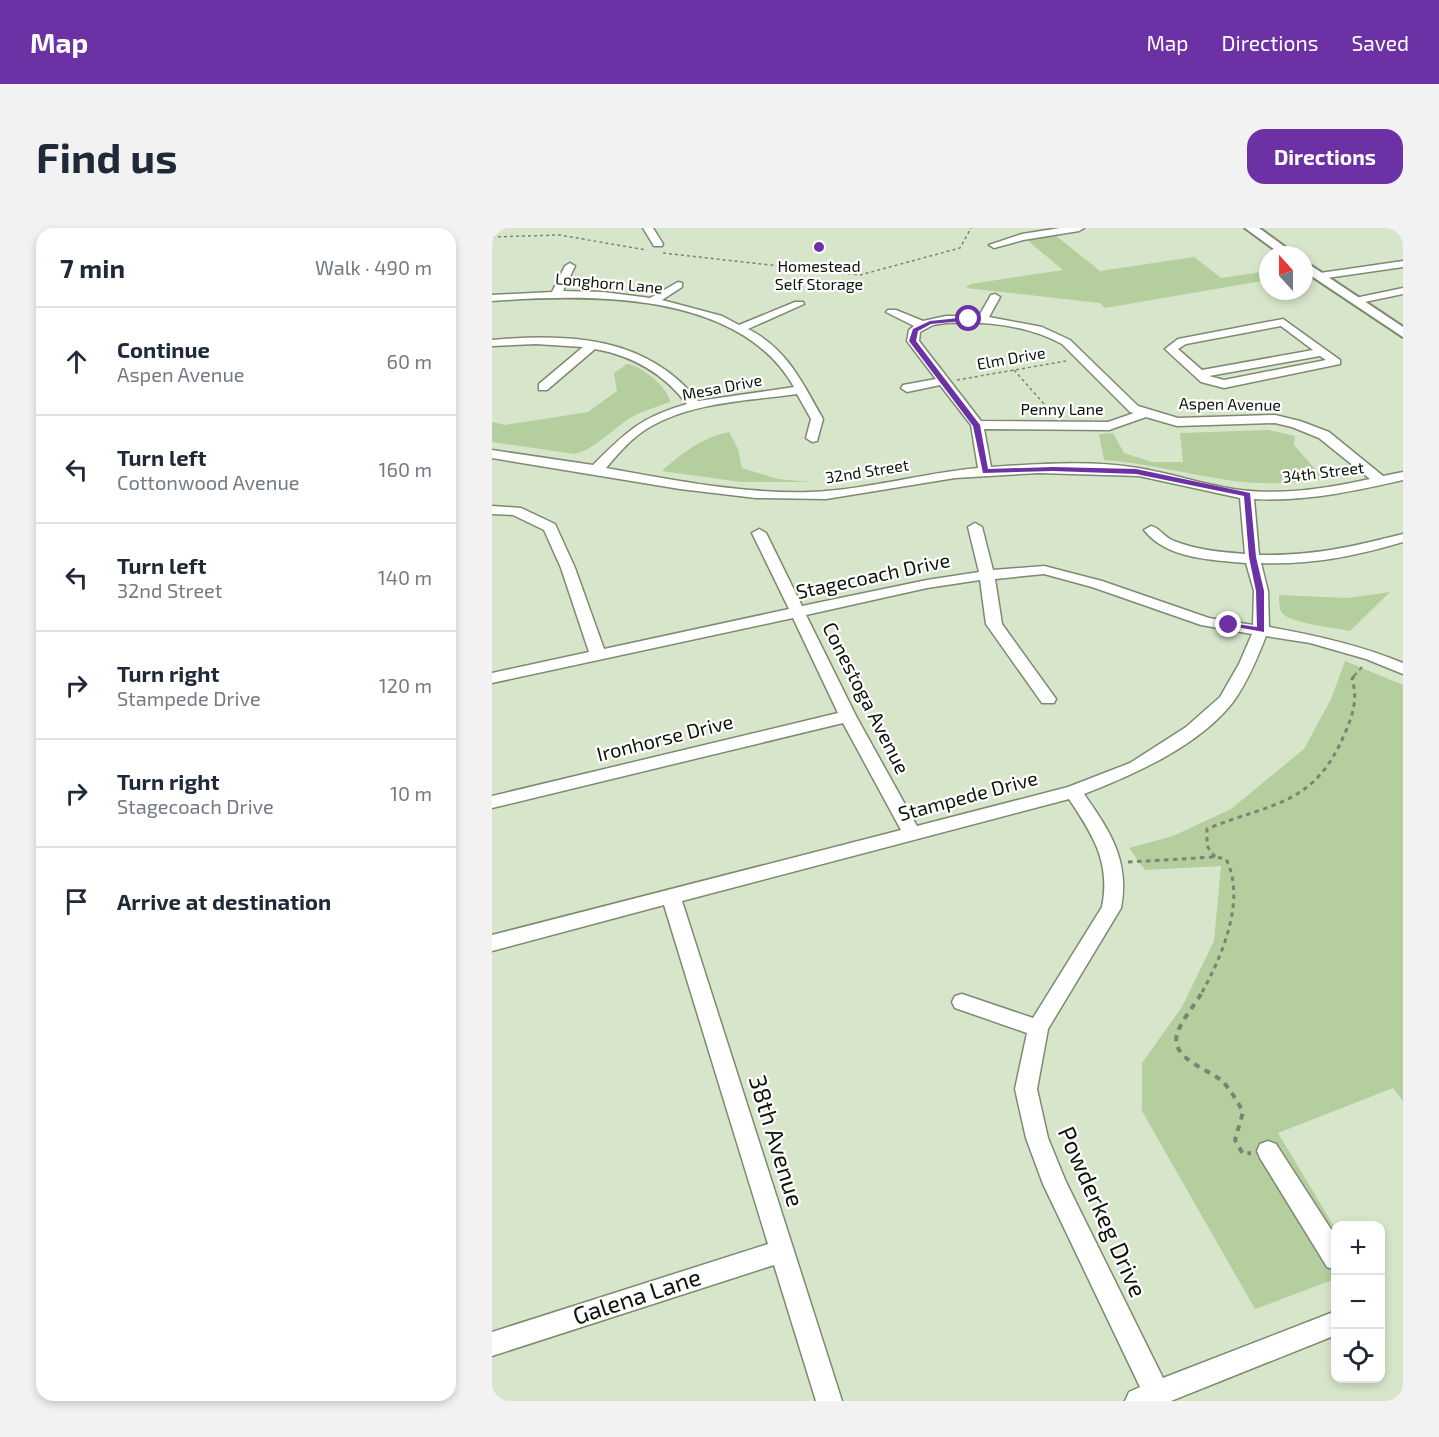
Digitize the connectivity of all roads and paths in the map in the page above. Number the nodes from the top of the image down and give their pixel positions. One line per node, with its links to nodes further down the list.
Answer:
1 (648, 228): 6 (street)
2 (971, 228): 5 (path)
3 (1079, 228): 7 (street)
4 (1251, 228): 8 (main road)
5 (492, 237)
6 (658, 244)
7 (994, 245)
8 (1277, 246)
9 (1388, 260): 12 (street)
10 (1403, 264): 13 (street)
11 (570, 266): 17 (street)
12 (1313, 271)
13 (1313, 271)
14 (1313, 272): 21 (main road)
15 (678, 285): 20 (street)
16 (1403, 291): 21 (street)
17 (556, 294): 19 (street, Longhorn Lane); 20 (street, Longhorn Lane)
18 (995, 297): 24 (street)
19 (492, 298)
20 (653, 301): 26 (street, Longhorn Lane)
21 (1355, 301): 27 (main road)
22 (799, 304): 26 (street)
23 (892, 312): 25 (street)
24 (982, 320): 25 (street, Aspen Avenue); 32 (street, Aspen Avenue)
25 (920, 328): 36 (street)
26 (739, 329): 39 (street, Longhorn Lane)
27 (1403, 333)
28 (1309, 342): 31 (street); 33 (street); 33 (street)
29 (492, 343): 30 (street)
30 (591, 346): 37 (street); 40 (street)
31 (1322, 352): 35 (street); 35 (street)
32 (1082, 358): 34 (path, Elm Drive); 41 (street, Aspen Avenue)
33 (1188, 364): 35 (street)
34 (1014, 370): 36 (path, Elm Drive); 43 (path)
35 (1199, 374)
36 (943, 382): 38 (street); 42 (street)
37 (543, 387)
38 (907, 388)
39 (800, 390): 40 (street, Mesa Drive); 44 (street, Longhorn Lane)
40 (695, 406): 46 (street, Mesa Drive)
41 (1145, 413): 43 (street, Penny Lane); 49 (street, Aspen Avenue)
42 (977, 425): 43 (street, Penny Lane); 47 (street)
43 (1055, 425)
44 (812, 438)
45 (492, 454): 46 (street, 32nd Street)
46 (597, 468): 47 (street, 32nd Street)
47 (985, 471): 50 (street, 32nd Street)
48 (1403, 476): 49 (street, 34th Street)
49 (1380, 481): 50 (street, 34th Street)
50 (1247, 495): 56 (street, Stampede Drive)
51 (492, 510): 60 (street)
52 (975, 527): 57 (street)
53 (1150, 530): 56 (street)
54 (759, 533): 58 (street, Conestoga Avenue)
55 (1403, 538): 56 (street)
56 (1252, 557): 59 (street, Stampede Drive)
57 (987, 574): 58 (street, Stagecoach Drive); 59 (street, Stagecoach Drive); 64 (street)
58 (800, 613): 60 (street, Stagecoach Drive); 65 (street, Conestoga Avenue)
59 (1261, 630): 61 (street, Stagecoach Drive); 66 (street, Stampede Drive)
60 (598, 654): 63 (street, Stagecoach Drive)
61 (1372, 656): 62 (street, Stagecoach Drive); 69 (path)
62 (1403, 669)
63 (492, 678)
64 (1048, 699)
65 (848, 716): 67 (street, Ironhorse Drive); 68 (street, Conestoga Avenue)
66 (1072, 792): 68 (street, Stampede Drive); 70 (street, Powderkeg Drive)
67 (492, 802)
68 (912, 834): 71 (street, Stampede Drive)
69 (1215, 857): 70 (path); 75 (path)
70 (1114, 863): 74 (street, Powderkeg Drive)
71 (671, 896): 72 (street, Stampede Drive); 76 (street, 38th Avenue)
72 (492, 943)
73 (962, 1002): 74 (street)
74 (1038, 1028): 80 (street, Powderkeg Drive)
75 (1268, 1151): 77 (street)
76 (782, 1251): 79 (street, Galena Lane); 81 (street, 38th Avenue)
77 (1331, 1253)
78 (1331, 1325): 80 (street)
79 (492, 1344)
80 (1147, 1397)
81 (829, 1401)

